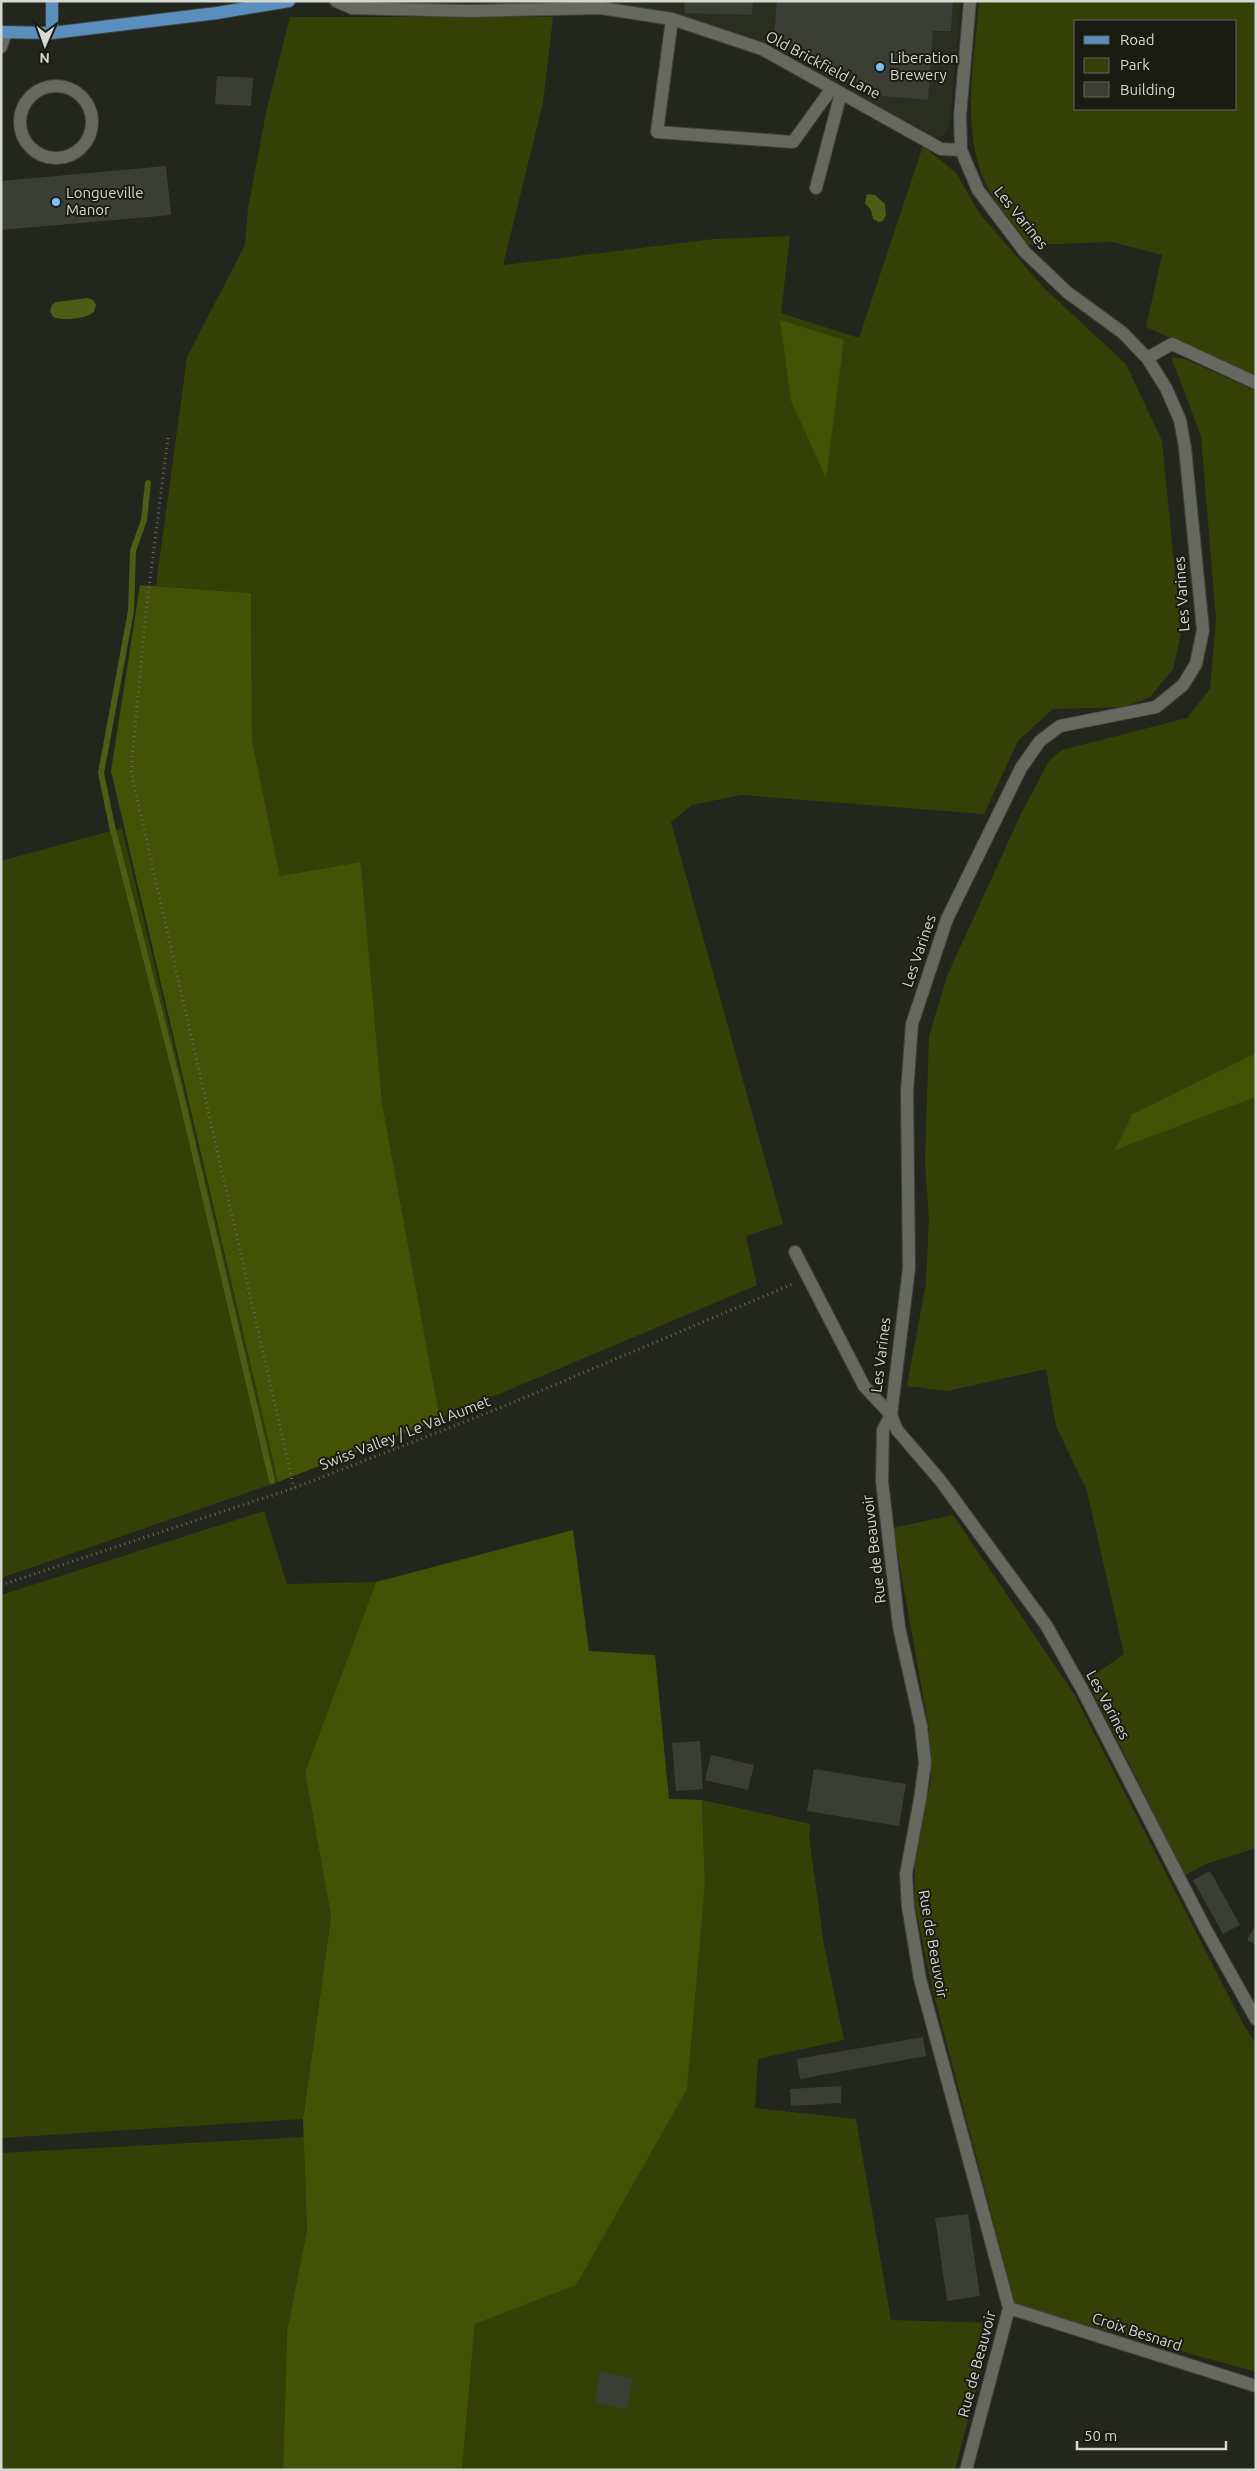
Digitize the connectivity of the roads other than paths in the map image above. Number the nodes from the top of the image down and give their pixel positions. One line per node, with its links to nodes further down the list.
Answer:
1 (52, 1): 7 (main road)
2 (289, 1): 7 (main road)
3 (336, 1): 5 (street, Old Brickfield Lane)
4 (970, 1): 11 (street, Les Varines)
5 (672, 19): 9 (street, Old Brickfield Lane); 9 (street)
6 (4, 33): 7 (main road); 8 (street)
7 (52, 33)
8 (1, 47)
9 (836, 90): 11 (street, Old Brickfield Lane); 12 (street)
10 (84, 145): 10 (street)
11 (961, 150): 13 (street, Les Varines)
12 (816, 188)
13 (1147, 358): 14 (street); 16 (street, Les Varines)
14 (1256, 383)
15 (795, 1252): 16 (street)
16 (891, 1415): 17 (street, Les Varines); 18 (street, Rue de Beauvoir)
17 (1256, 2019)
18 (1009, 2308): 19 (street, Croix Besnard); 20 (street, Rue de Beauvoir)
19 (1256, 2386)
20 (966, 2470)

